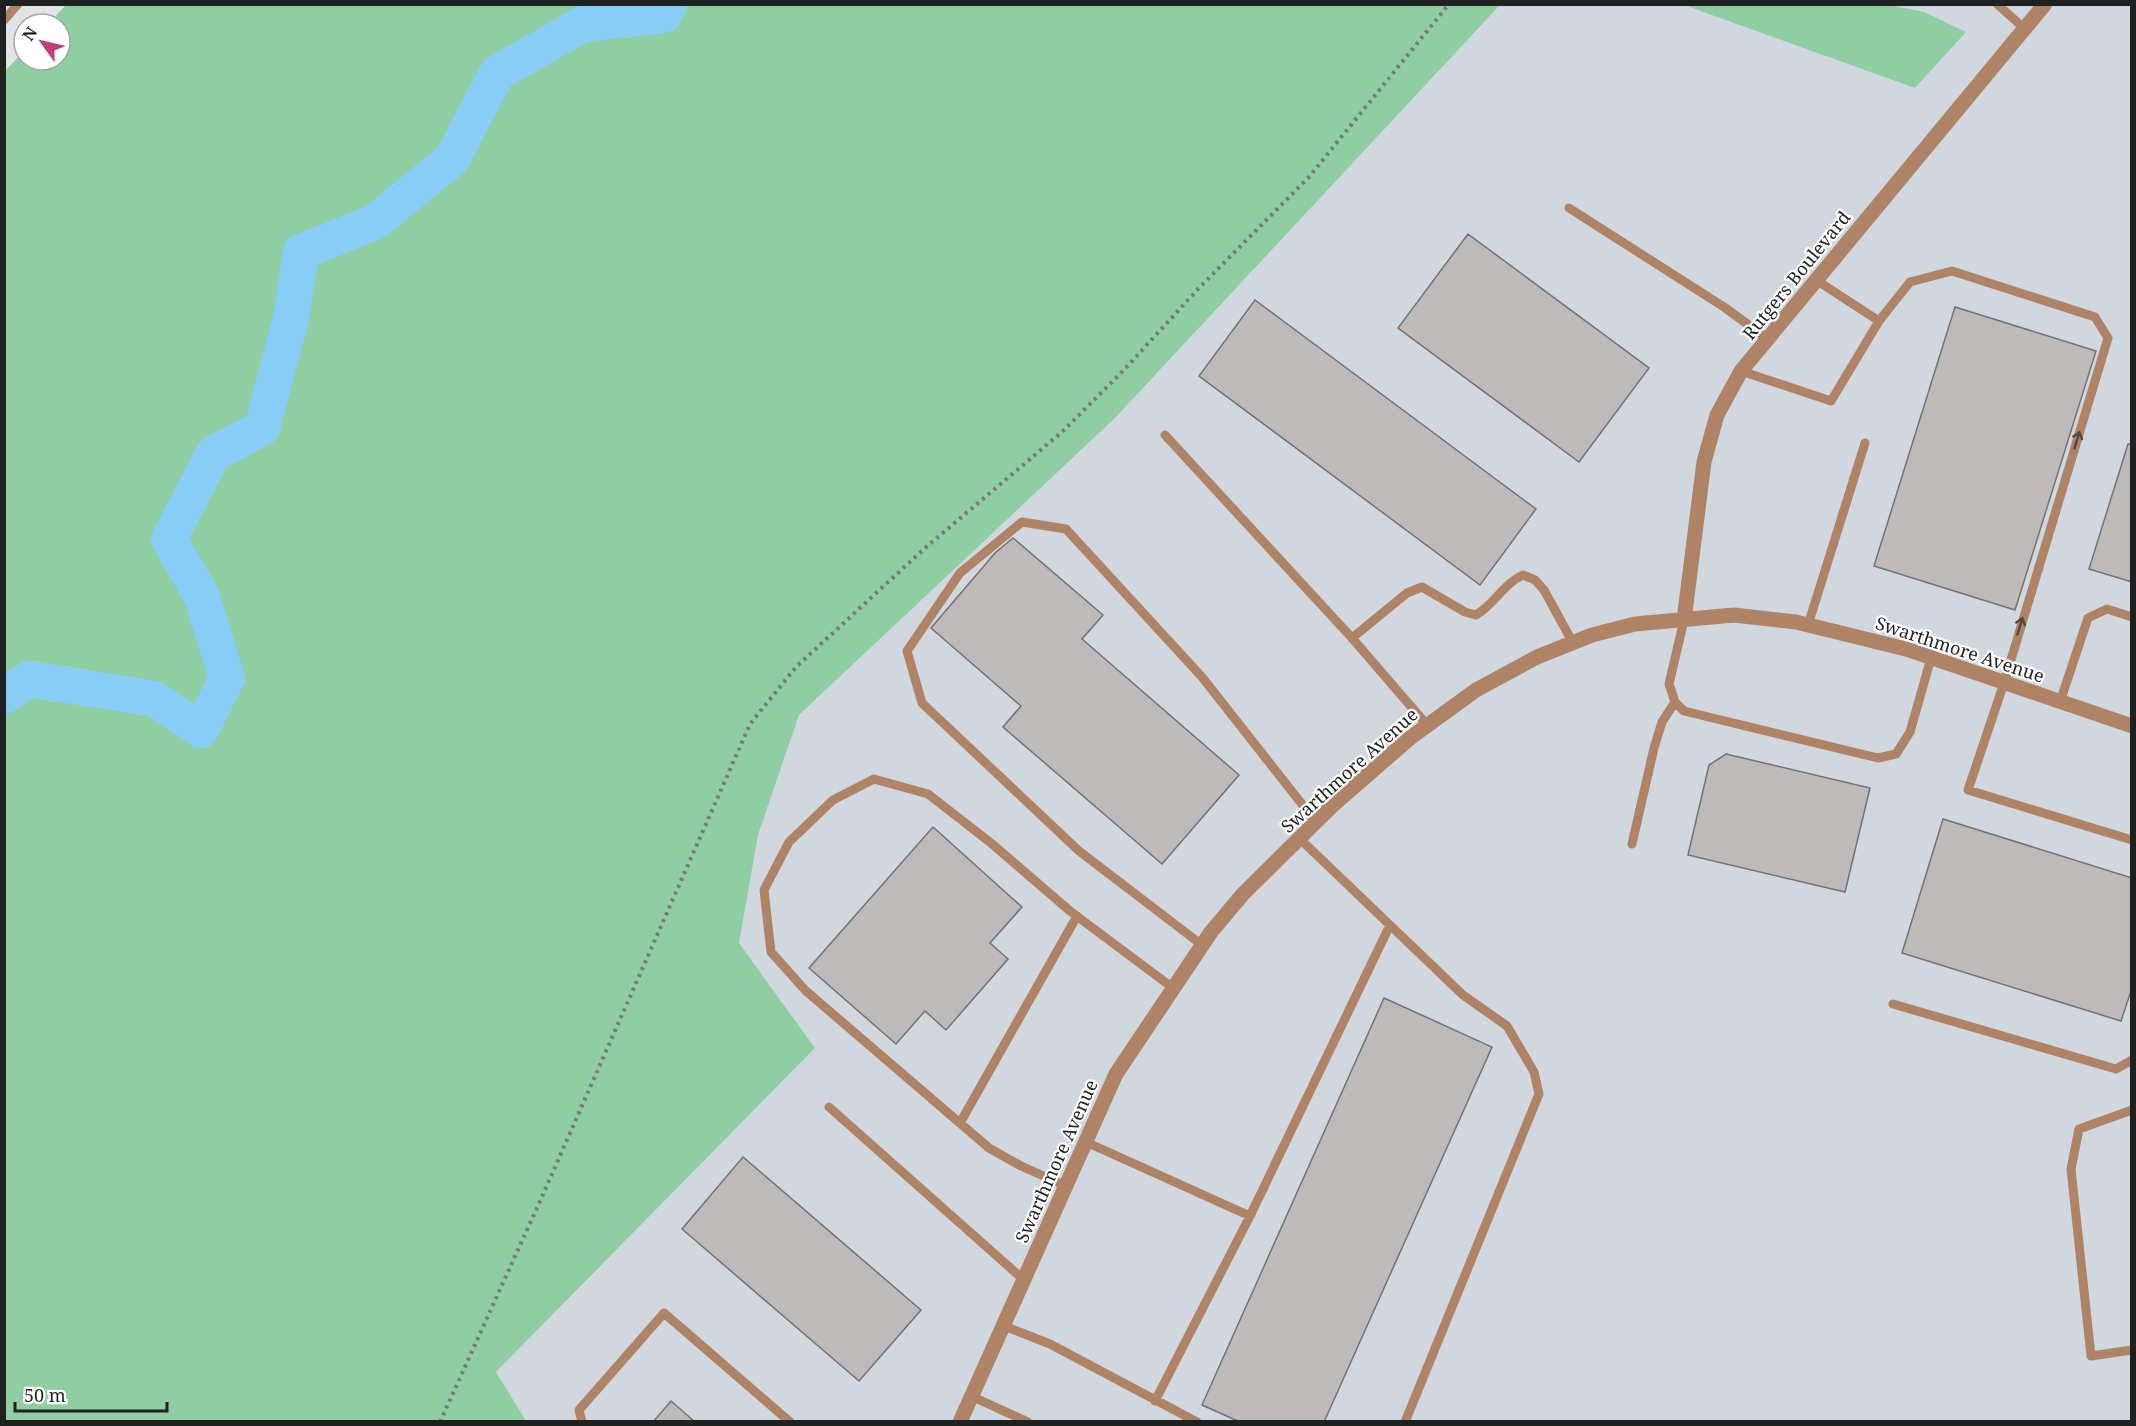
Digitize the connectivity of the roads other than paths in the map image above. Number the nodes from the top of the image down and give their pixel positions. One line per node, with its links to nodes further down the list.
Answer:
1 (18, 4): 4 (lane)
2 (1997, 4): 5 (lane)
3 (2045, 4): 5 (street, Rutgers Boulevard)
4 (4, 20)
5 (2025, 29): 7 (street, Rutgers Boulevard)
6 (1569, 208): 9 (lane)
7 (1816, 280): 8 (lane); 9 (street, Rutgers Boulevard)
8 (1880, 321): 10 (lane); 19 (lane, one-way to 8)
9 (1768, 339): 10 (street, Rutgers Boulevard)
10 (1741, 372): 14 (street, Rutgers Boulevard)
11 (1165, 435): 16 (lane)
12 (1865, 443): 15 (lane)
13 (2132, 617): 21 (lane)
14 (1684, 620): 15 (street, Swarthmore Avenue); 17 (street, Swarthmore Avenue); 20 (lane)
15 (1808, 625): 18 (street, Swarthmore Avenue)
16 (1352, 638): 17 (lane); 22 (lane)
17 (1573, 642): 22 (street, Swarthmore Avenue)
18 (1931, 657): 19 (street, Swarthmore Avenue); 20 (lane)
19 (2004, 682): 21 (street, Swarthmore Avenue); 26 (lane)
20 (1675, 702): 27 (lane)
21 (2060, 702): 23 (street, Swarthmore Avenue)
22 (1427, 725): 24 (street, Swarthmore Avenue)
23 (2132, 726)
24 (1316, 822): 25 (street, Swarthmore Avenue); 30 (lane)
25 (1299, 838): 29 (lane); 30 (street, Swarthmore Avenue)
26 (2132, 840)
27 (1632, 844)
28 (1077, 916): 31 (lane); 36 (lane); 36 (lane)
29 (1390, 925): 39 (lane); 50 (lane)
30 (1202, 945): 31 (street, Swarthmore Avenue)
31 (1173, 988): 37 (street, Swarthmore Avenue)
32 (1893, 1004): 33 (lane)
33 (2132, 1060)
34 (829, 1107): 40 (lane)
35 (2132, 1110): 42 (lane)
36 (960, 1123): 38 (lane)
37 (1086, 1142): 38 (street, Swarthmore Avenue); 39 (lane)
38 (1066, 1186): 40 (street, Swarthmore Avenue)
39 (1250, 1216): 44 (lane)
40 (1024, 1280): 41 (street, Swarthmore Avenue)
41 (1004, 1326): 43 (street, Swarthmore Avenue); 44 (lane)
42 (2132, 1350)
43 (971, 1396): 47 (street, Swarthmore Avenue); 48 (lane)
44 (1155, 1401): 49 (lane)
45 (582, 1422): 46 (lane)
46 (789, 1422)
47 (960, 1422)
48 (1028, 1422)
49 (1197, 1422)
50 (1405, 1422)

